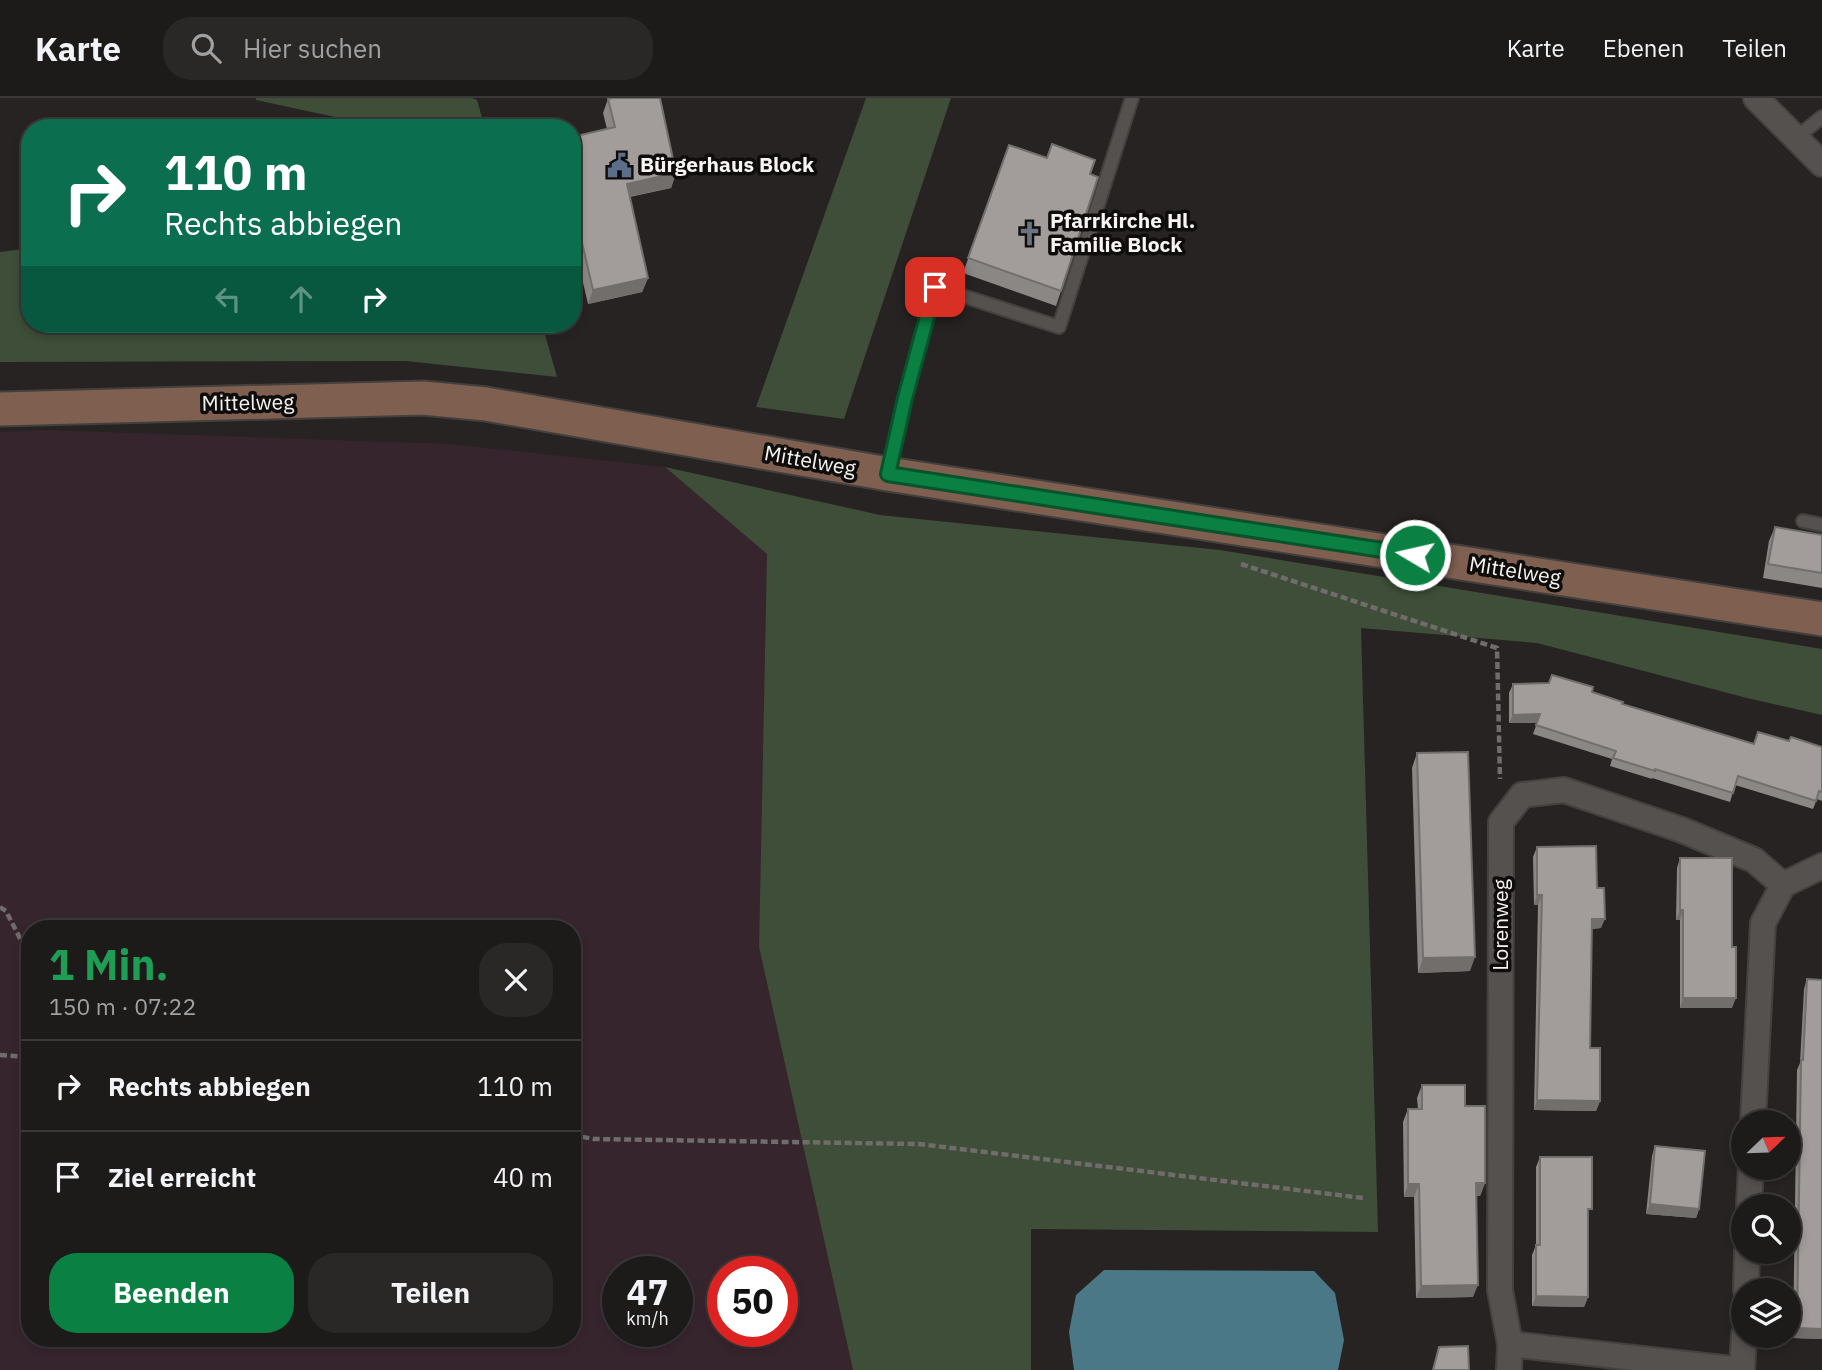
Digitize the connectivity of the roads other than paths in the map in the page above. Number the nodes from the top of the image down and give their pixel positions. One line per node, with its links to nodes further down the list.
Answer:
1 (1132, 98): 7 (lane)
2 (1756, 98): 4 (street)
3 (1822, 117): 4 (lane)
4 (1796, 138): 5 (street)
5 (1822, 164)
6 (0, 409): 7 (main road, Mittelweg)
7 (888, 474): 10 (main road, Mittelweg)
8 (1803, 521): 9 (lane)
9 (1822, 524)
10 (1822, 619)
11 (1822, 866): 12 (street)
12 (1783, 885): 13 (street); 14 (street, Lorenweg)
13 (1754, 1110)
14 (1510, 1344): 16 (street, Lorenweg); 17 (street)
15 (1743, 1348): 17 (street)
16 (1509, 1370)
17 (1742, 1370)

